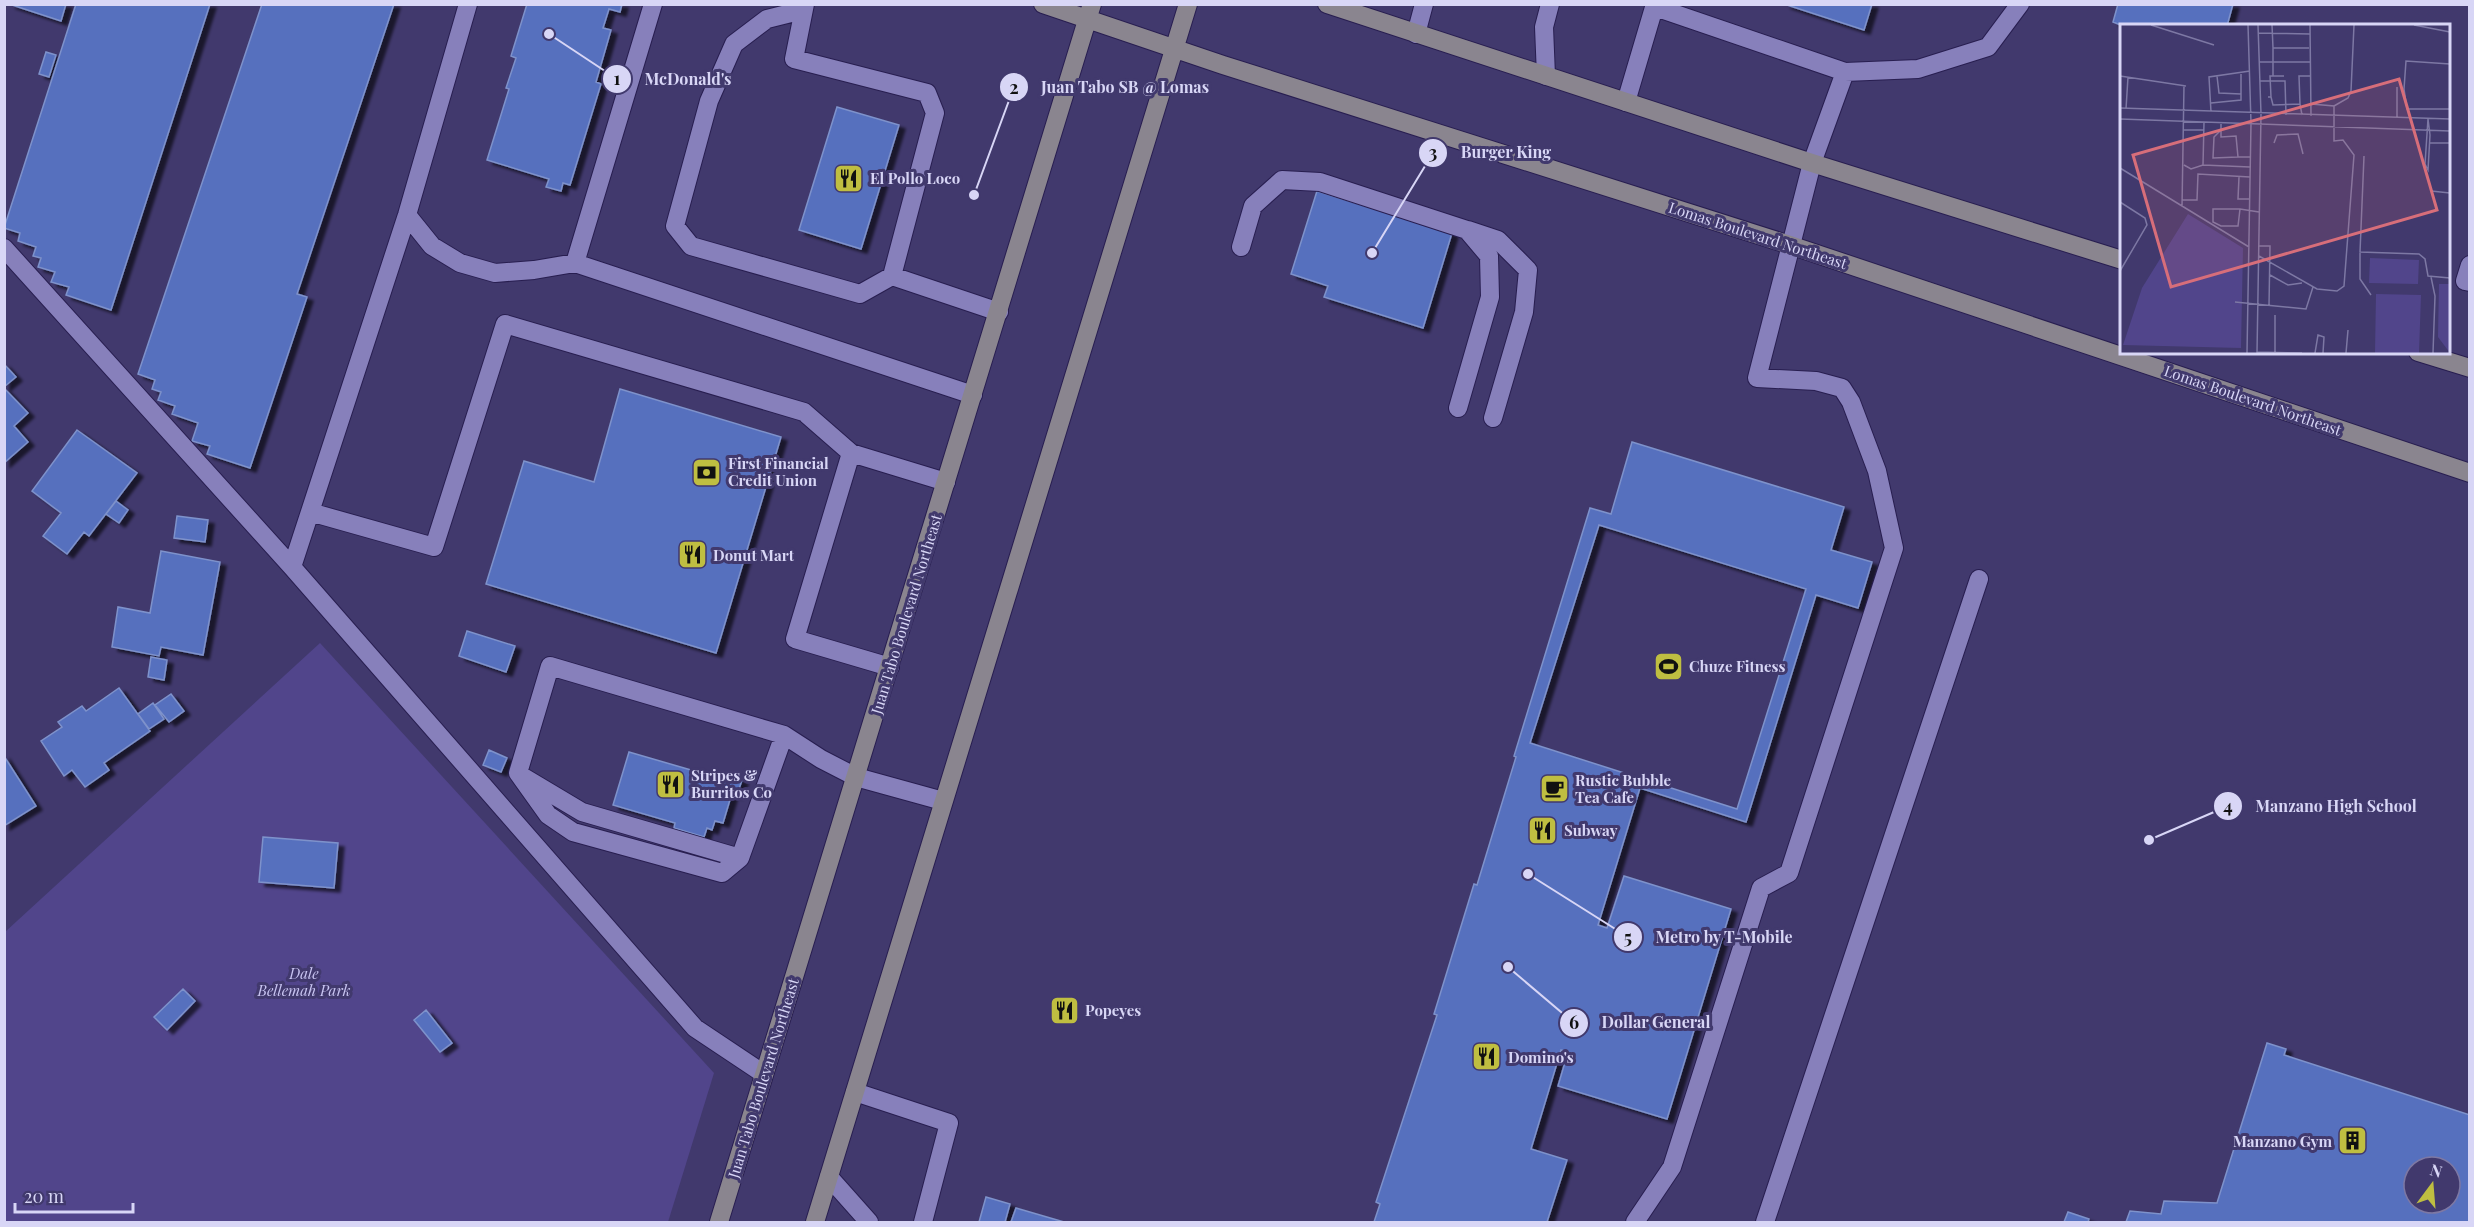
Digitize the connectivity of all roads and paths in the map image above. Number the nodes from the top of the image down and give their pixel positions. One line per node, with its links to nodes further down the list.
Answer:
1 (468, 4): 18 (lane)
2 (653, 4): 24 (lane)
3 (1043, 4): 11 (main road, Lomas Boulevard Northeast)
4 (1188, 4): 13 (main road)
5 (1327, 4): 12 (main road)
6 (1424, 4): 12 (lane)
7 (1550, 4): 15 (lane)
8 (2020, 4): 14 (lane)
9 (1655, 6): 14 (lane); 16 (lane)
10 (804, 8): 26 (lane); 26 (lane)
11 (1091, 12): 13 (main road, Lomas Boulevard Northeast); 28 (main road, Juan Tabo Boulevard Northeast)
12 (1416, 34): 15 (main road)
13 (1173, 48): 20 (main road, Lomas Boulevard Northeast); 43 (main road)
14 (1845, 72): 17 (lane)
15 (1546, 76): 16 (main road)
16 (1626, 102): 17 (main road)
17 (1812, 163): 20 (lane); 23 (main road)
18 (407, 215): 24 (lane); 37 (lane)
19 (1467, 230): 21 (lane); 32 (lane); 33 (lane)
20 (1790, 245): 35 (main road, Lomas Boulevard Northeast); 51 (lane)
21 (1241, 247)
22 (4, 248): 38 (lane)
23 (2120, 260)
24 (574, 263): 31 (lane)
25 (2469, 265): 27 (lane)
26 (892, 276): 28 (lane)
27 (2469, 282)
28 (999, 312): 31 (main road, Juan Tabo Boulevard Northeast)
29 (2424, 354): 30 (main road)
30 (2469, 368)
31 (973, 395): 36 (main road, Juan Tabo Boulevard Northeast)
32 (1458, 408)
33 (1493, 418)
34 (850, 453): 36 (lane); 37 (lane); 40 (lane)
35 (2469, 473)
36 (946, 482): 40 (main road, Juan Tabo Boulevard Northeast)
37 (310, 512): 38 (lane)
38 (292, 567): 44 (lane)
39 (1979, 579): 52 (lane)
40 (890, 667): 42 (main road, Juan Tabo Boulevard Northeast)
41 (784, 735): 41 (lane); 42 (lane)
42 (856, 777): 43 (lane); 44 (main road, Juan Tabo Boulevard Northeast)
43 (943, 801): 45 (main road)
44 (764, 1074): 47 (main road, Juan Tabo Boulevard Northeast)
45 (855, 1092): 46 (main road); 50 (lane)
46 (829, 1177): 48 (main road); 49 (lane)
47 (719, 1222)
48 (815, 1222)
49 (869, 1222)
50 (923, 1222)
51 (1635, 1222)
52 (1765, 1222)

